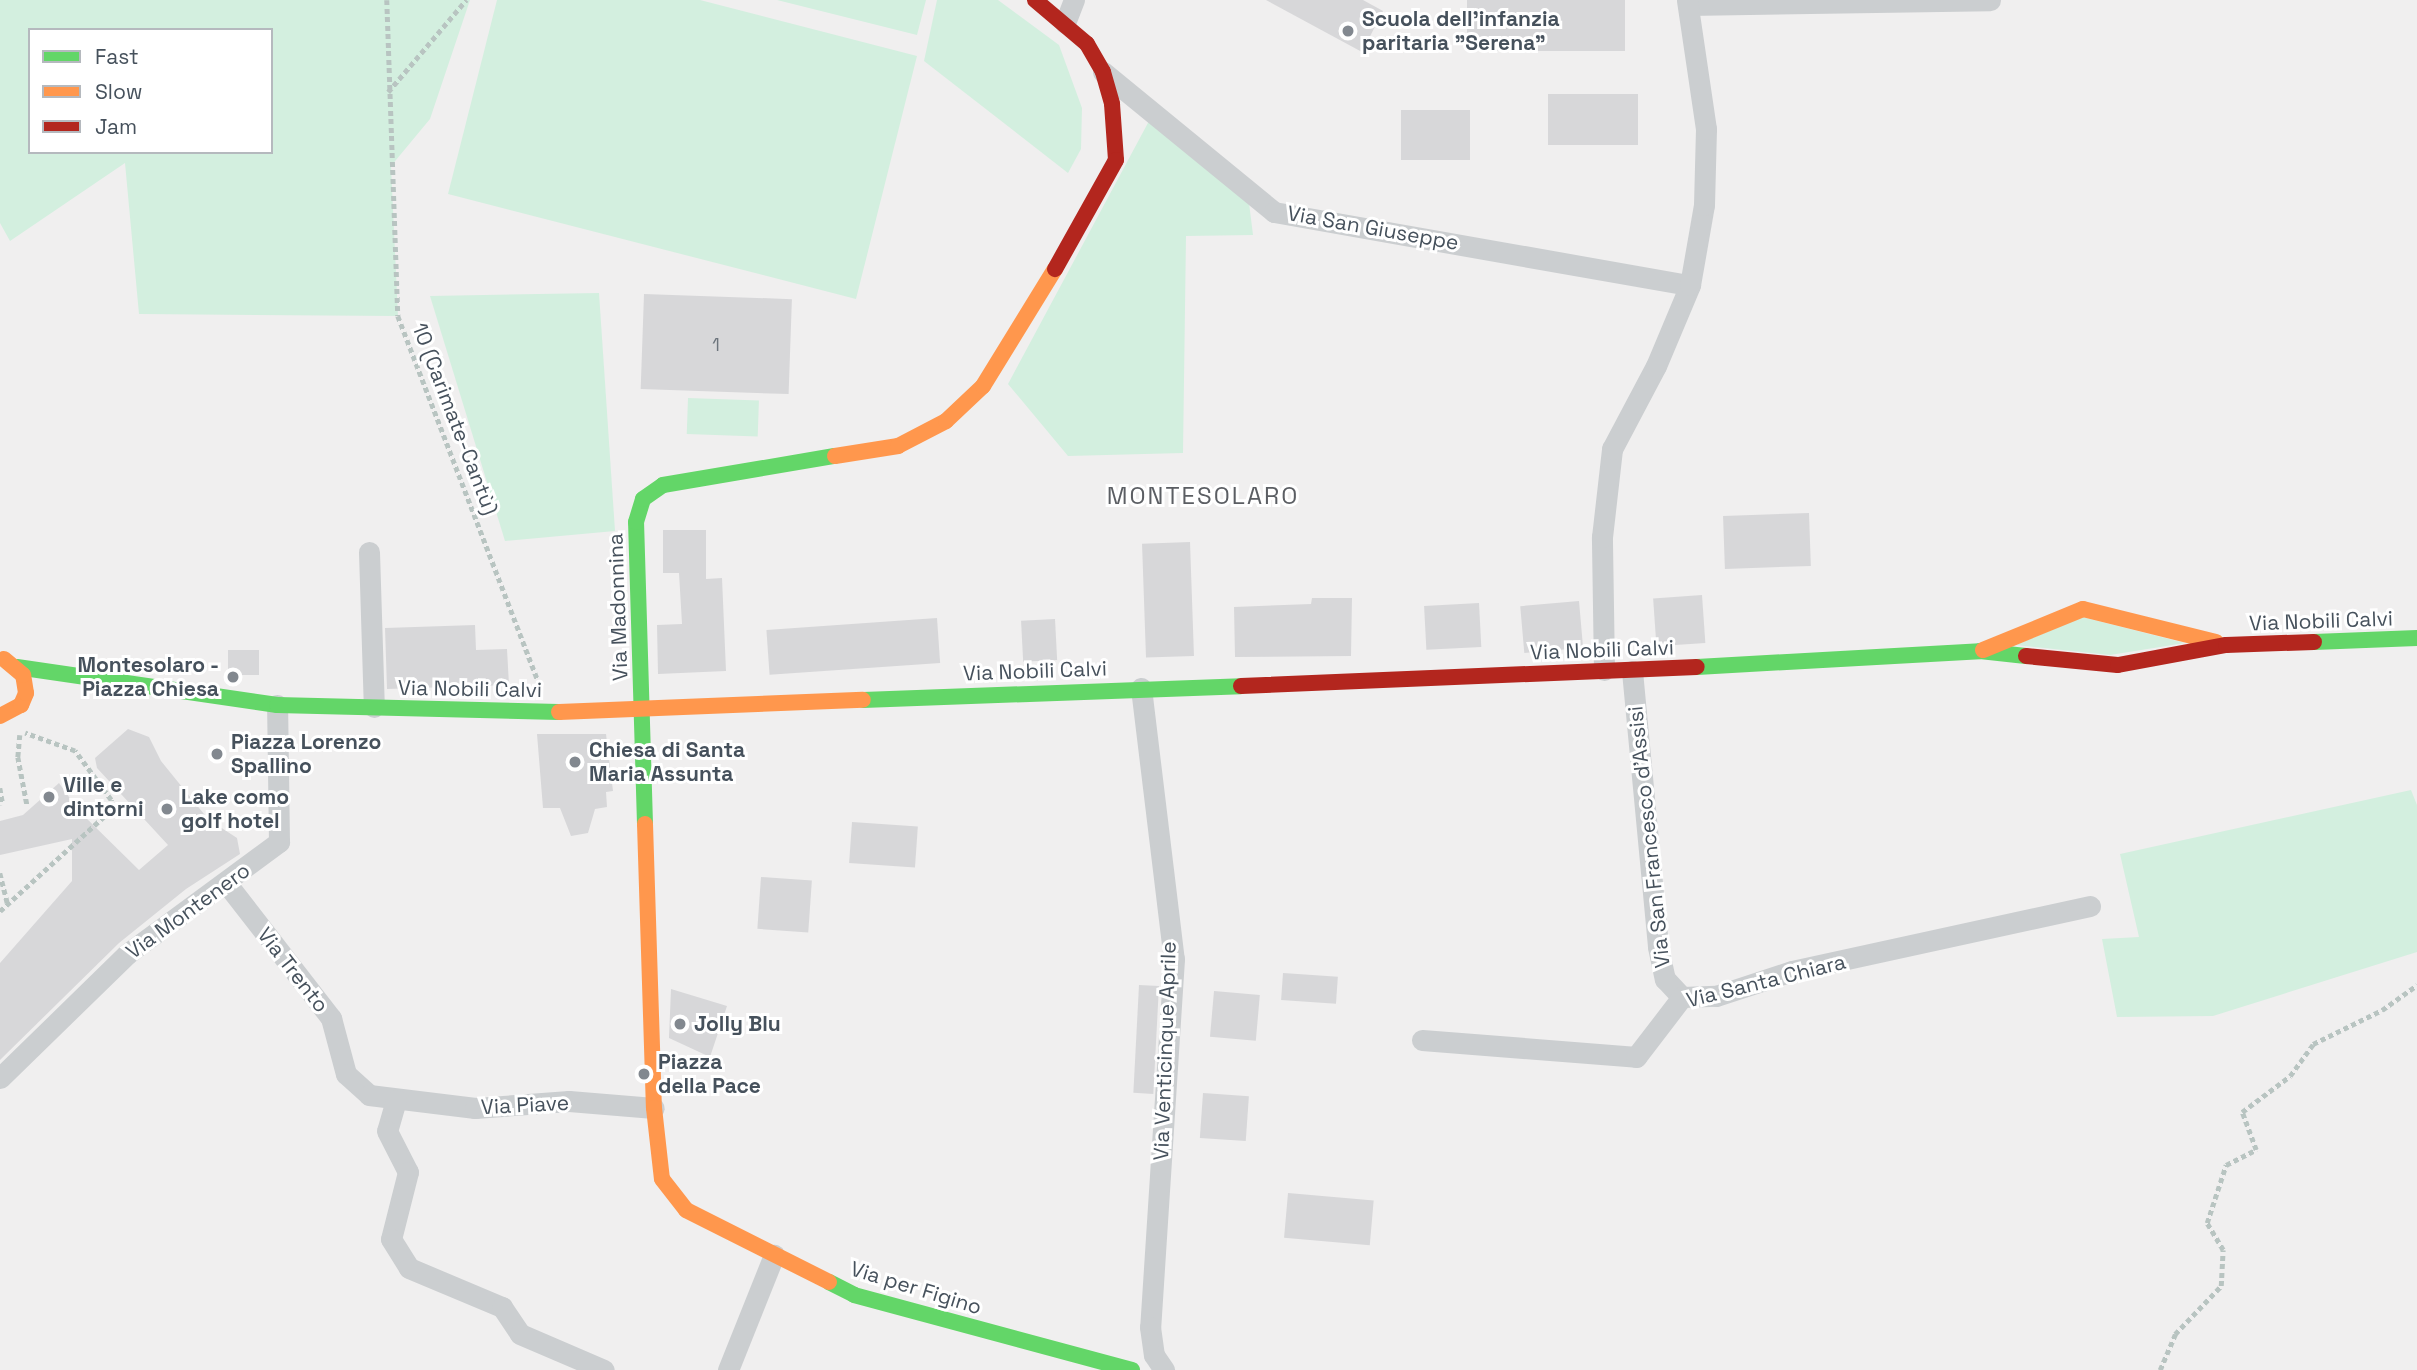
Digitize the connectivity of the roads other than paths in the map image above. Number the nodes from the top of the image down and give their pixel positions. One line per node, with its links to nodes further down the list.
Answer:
1 (1035, 0): 5 (main road, Via Madonnina)
2 (1074, 0): 5 (street)
3 (1990, 0): 4 (street)
4 (1688, 3): 7 (street)
5 (1065, 23): 6 (main road, Via Madonnina)
6 (1102, 72): 7 (street, Via San Giuseppe); 19 (main road, Via Madonnina)
7 (1690, 285): 14 (street)
8 (369, 552): 20 (street)
9 (2417, 638): 10 (main road, Via Nobili Calvi)
10 (2226, 645): 11 (main road, Via Nobili Calvi); 11 (main road, Via Nobili Calvi)
11 (1980, 651): 15 (main road, Via Nobili Calvi)
12 (0, 659): 13 (main road, Via Nobili Calvi)
13 (17, 667): 16 (main road, Via Nobili Calvi); 21 (main road)
14 (1604, 670): 15 (main road, Via Nobili Calvi); 17 (main road, Via Nobili Calvi)
15 (1632, 671): 24 (street, Via San Francesco d'Assisi)
16 (94, 675): 18 (main road, Via Nobili Calvi); 21 (main road)
17 (1141, 688): 19 (main road, Via Nobili Calvi); 34 (street, Via Venticinque Aprile)
18 (276, 705): 20 (main road, Via Nobili Calvi); 22 (street, Via Montenero)
19 (642, 706): 20 (main road, Via Nobili Calvi); 29 (main road, Via Madonnina)
20 (374, 707)
21 (10, 711)
22 (227, 884): 26 (street, Via Montenero); 27 (street, Via Trento)
23 (2090, 906): 24 (street, Via Santa Chiara)
24 (1682, 997): 25 (street, Via Santa Chiara)
25 (1422, 1040)
26 (0, 1078)
27 (369, 1095): 28 (street, Via Piave)
28 (396, 1100): 29 (street, Via Piave); 31 (street)
29 (654, 1108): 30 (main road, Via per Figino)
30 (774, 1255): 32 (street); 33 (main road, Via per Figino)
31 (604, 1370)
32 (728, 1370)
33 (1132, 1370)
34 (1164, 1370)

